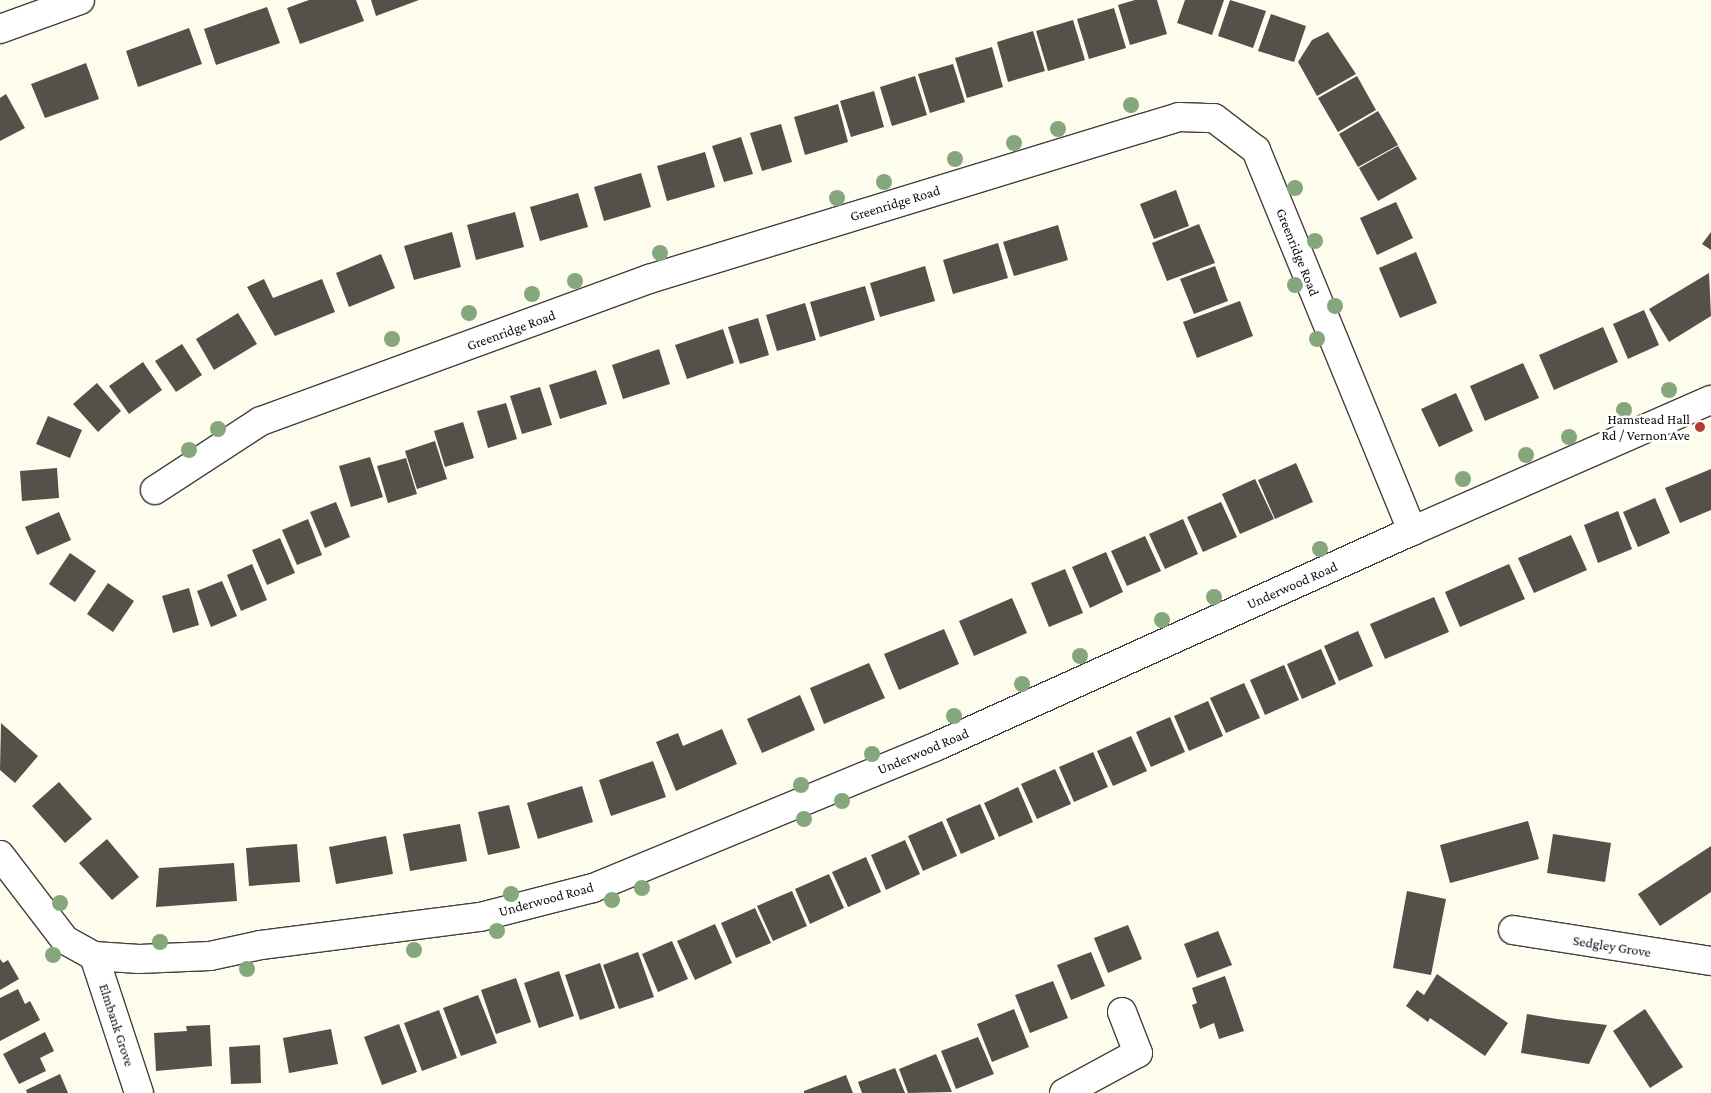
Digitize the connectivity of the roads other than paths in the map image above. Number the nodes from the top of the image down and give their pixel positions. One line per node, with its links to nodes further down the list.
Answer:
1 (80, 0): 2 (street)
2 (0, 29)
3 (1711, 400): 5 (street, Underwood Road)
4 (155, 490): 5 (street, Greenridge Road)
5 (1412, 531): 8 (street, Underwood Road)
6 (0, 855): 8 (street)
7 (1513, 930): 9 (street, Sedgley Grove)
8 (94, 956): 11 (street, Elmbank Grove)
9 (1711, 962)
10 (1122, 1012): 12 (street)
11 (139, 1093)
12 (1064, 1093)

